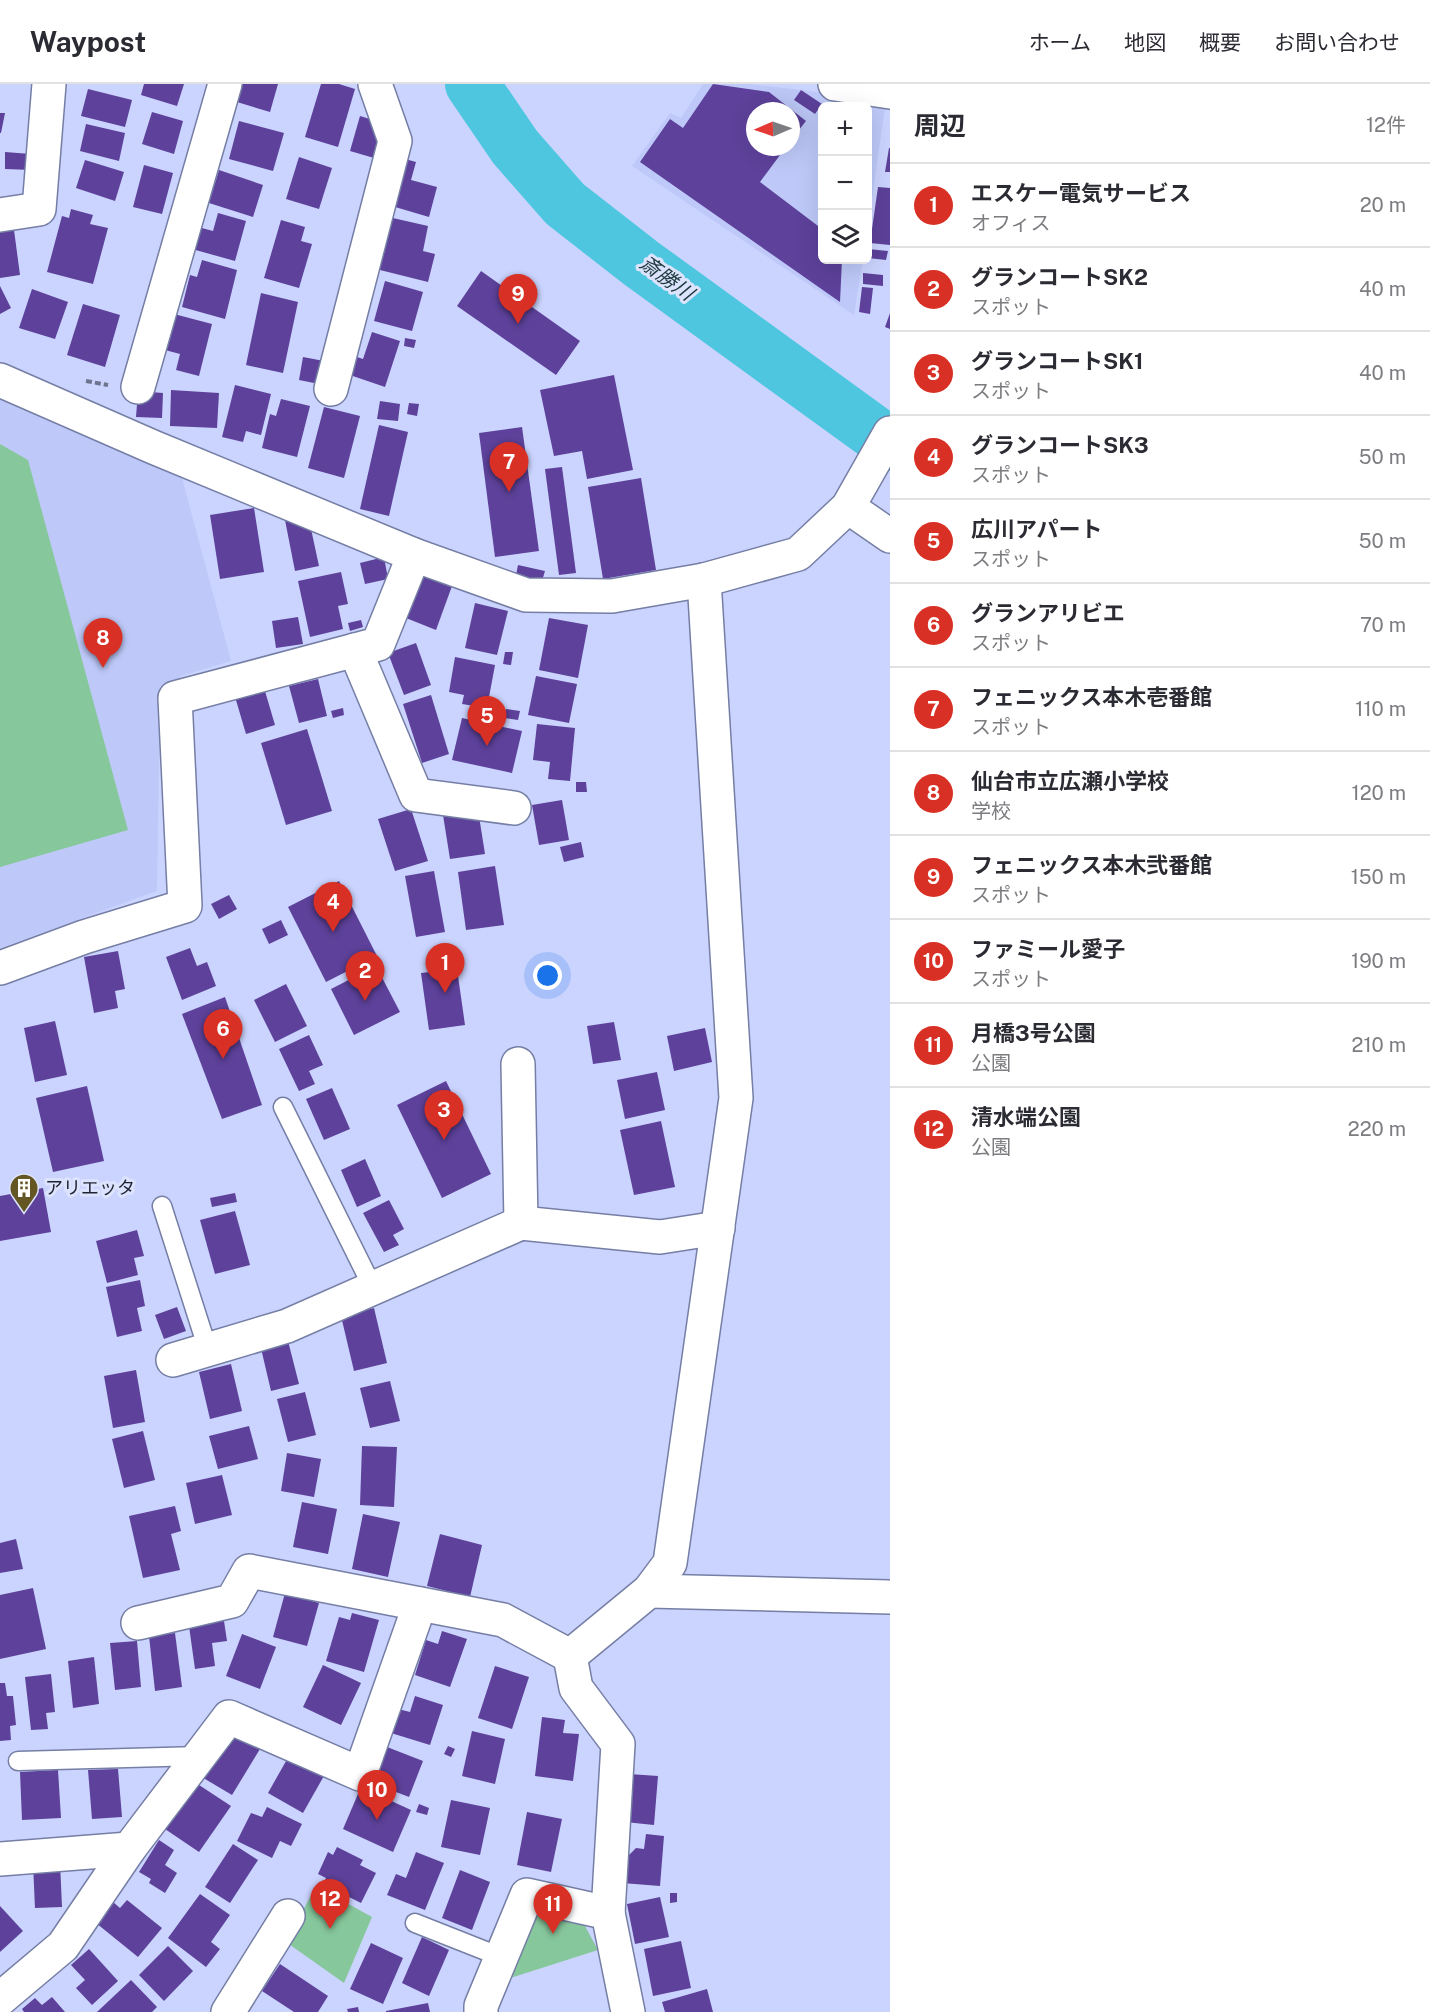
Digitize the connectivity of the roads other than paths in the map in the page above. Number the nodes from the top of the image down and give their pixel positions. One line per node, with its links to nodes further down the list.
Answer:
1 (49, 84): 7 (street)
2 (225, 84): 9 (street)
3 (375, 84): 10 (street)
4 (835, 84): 5 (street)
5 (841, 84): 6 (street)
6 (890, 92)
7 (0, 215)
8 (0, 380): 14 (street)
9 (138, 387)
10 (331, 389)
11 (890, 433): 12 (street)
12 (848, 507): 13 (street); 15 (street)
13 (890, 536)
14 (414, 555): 15 (street); 16 (street)
15 (704, 580): 23 (street)
16 (356, 650): 17 (street); 18 (street)
17 (514, 808)
18 (0, 968)
19 (518, 1064): 22 (street)
20 (283, 1107): 24 (lane)
21 (162, 1206): 25 (lane)
22 (521, 1223): 23 (street); 24 (street)
23 (718, 1228): 27 (street)
24 (373, 1288): 25 (street)
25 (208, 1350): 26 (street)
26 (173, 1360)
27 (649, 1591): 28 (street); 31 (street)
28 (890, 1597)
29 (420, 1604): 30 (street); 31 (street); 32 (street)
30 (138, 1623)
31 (570, 1656): 36 (street)
32 (200, 1756): 33 (lane); 34 (street)
33 (18, 1761)
34 (129, 1849): 35 (street); 40 (street)
35 (0, 1859)
36 (608, 1913): 39 (street); 43 (street)
37 (288, 1916): 41 (street)
38 (415, 1923): 39 (lane)
39 (501, 1957): 42 (street)
40 (0, 2000)
41 (228, 2012)
42 (481, 2012)
43 (628, 2012)

